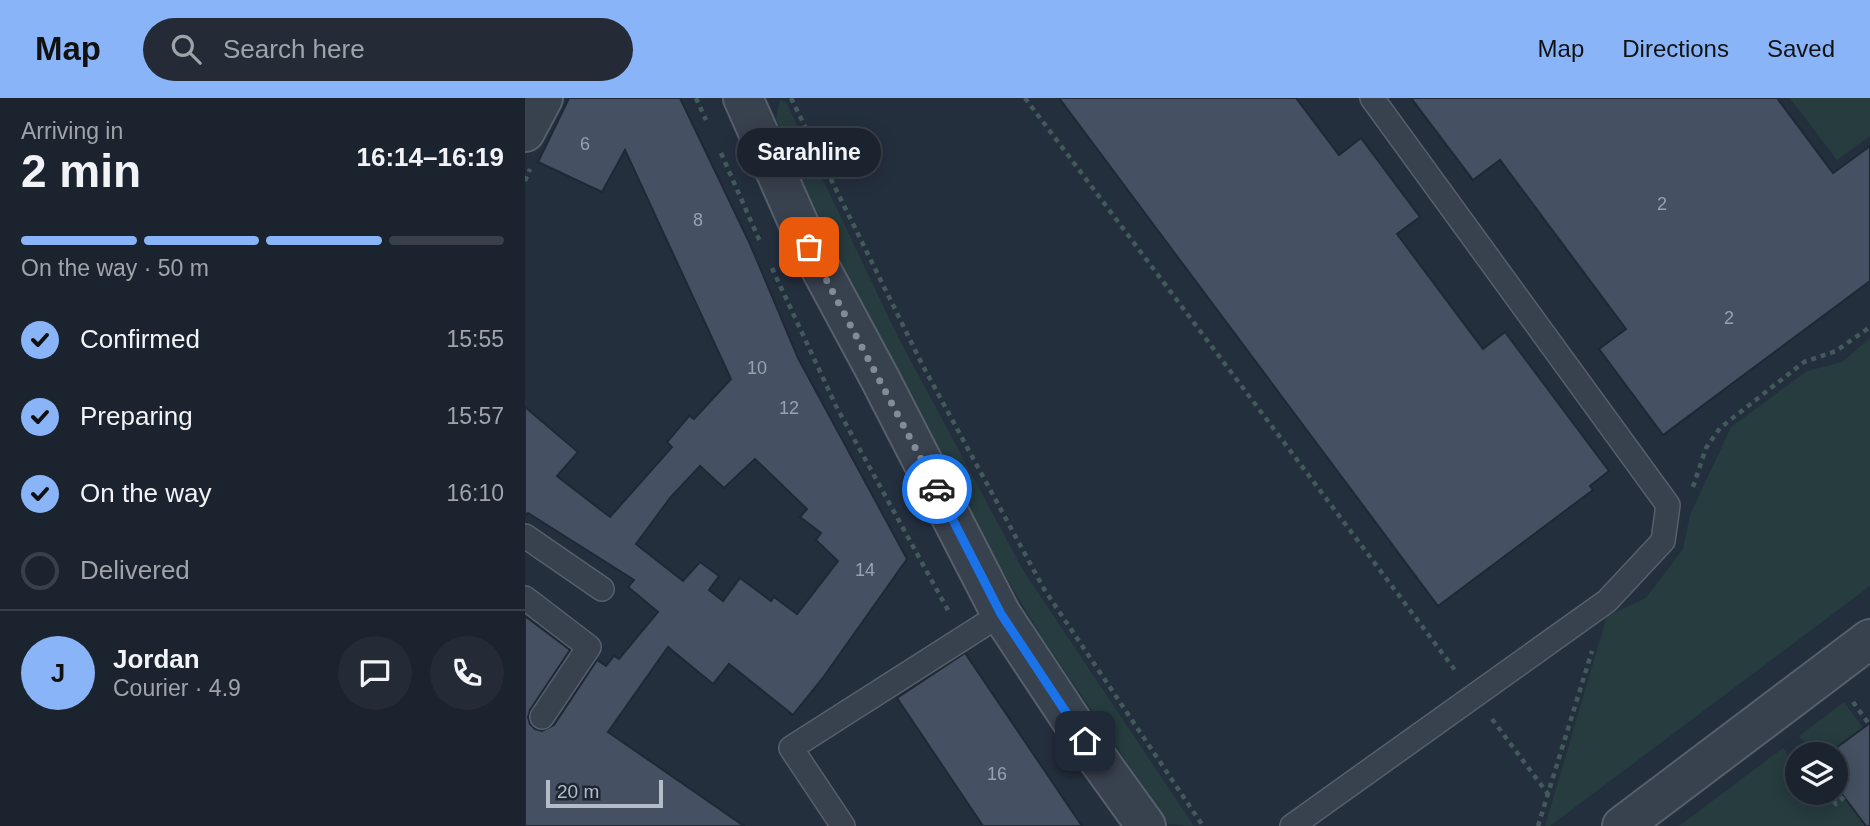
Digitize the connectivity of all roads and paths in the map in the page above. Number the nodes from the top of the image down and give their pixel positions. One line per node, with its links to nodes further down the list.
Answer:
1 (543, 98): 8 (street)
2 (696, 98): 7 (path)
3 (743, 98): 17 (street)
4 (791, 98): 28 (path)
5 (1025, 98): 21 (path)
6 (1372, 98): 21 (lane)
7 (707, 123)
8 (525, 132)
9 (719, 149): 10 (path)
10 (764, 250)
11 (769, 262): 18 (path)
12 (1870, 327): 13 (path)
13 (1688, 499)
14 (525, 536): 15 (lane)
15 (602, 589)
16 (525, 598): 23 (lane)
17 (1001, 614): 18 (lane); 27 (street)
18 (963, 639): 26 (lane)
19 (1870, 639): 31 (street)
20 (1593, 648): 25 (path)
21 (1474, 696): 25 (path); 29 (lane)
22 (1849, 698): 24 (path)
23 (542, 717)
24 (1869, 724)
25 (1548, 794): 30 (path)
26 (843, 826)
27 (1146, 826)
28 (1203, 826)
29 (1291, 826)
30 (1538, 826)
31 (1622, 826)

